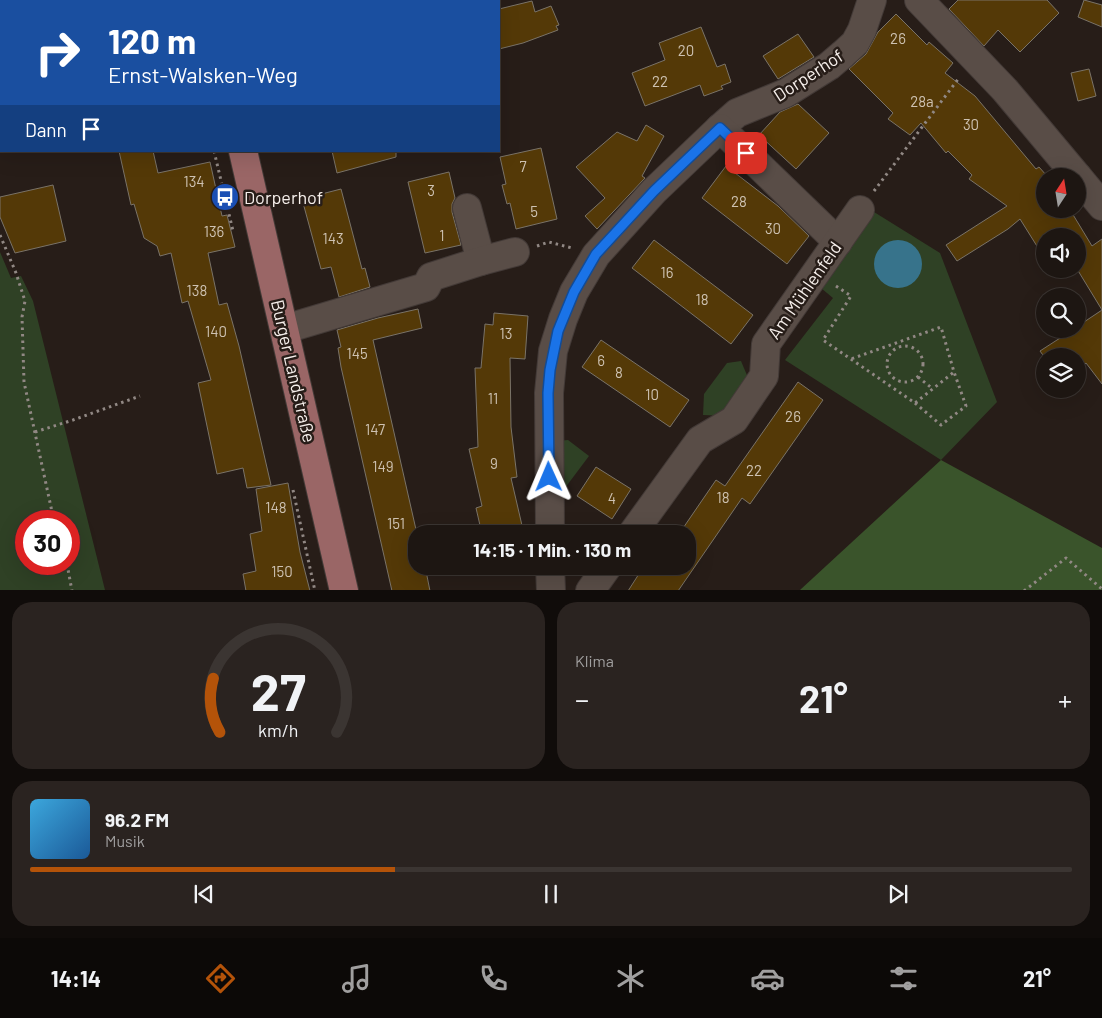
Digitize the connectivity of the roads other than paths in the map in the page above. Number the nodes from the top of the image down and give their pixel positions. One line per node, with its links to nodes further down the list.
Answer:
1 (872, 0): 3 (street, Dorperhof)
2 (919, 0): 5 (street)
3 (720, 128): 10 (street); 14 (street, Dorperhof)
4 (244, 152): 13 (main road, Burger Landstraße)
5 (1070, 168)
6 (1086, 187): 7 (street)
7 (1102, 206)
8 (467, 208): 12 (street)
9 (860, 210): 10 (street, Am Mühlenfeld)
10 (838, 242): 15 (street, Am Mühlenfeld)
11 (515, 252): 12 (street)
12 (481, 261): 13 (street)
13 (285, 329): 18 (main road, Burger Landstraße)
14 (550, 525)
15 (639, 525)
16 (550, 575): 19 (street)
17 (601, 575): 20 (street)
18 (344, 590)
19 (551, 590)
20 (590, 590)

